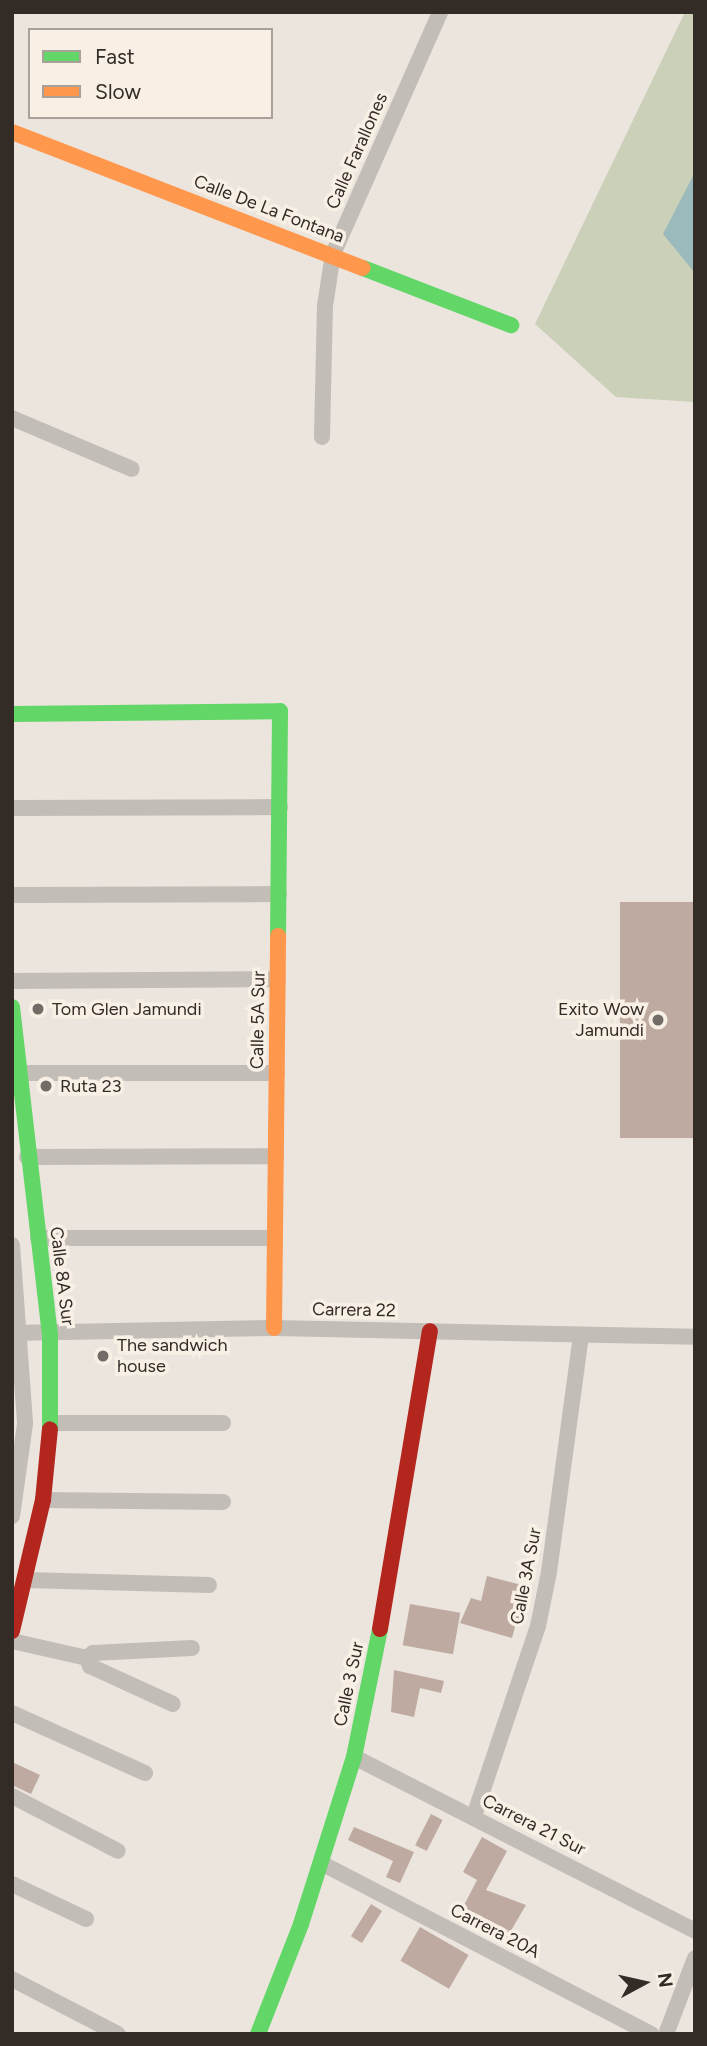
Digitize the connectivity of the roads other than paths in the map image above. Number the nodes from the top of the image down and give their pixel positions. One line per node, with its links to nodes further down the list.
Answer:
1 (440, 12): 3 (street, Calle Farallones)
2 (12, 132): 3 (street, Calle De La Fontana)
3 (333, 254): 4 (street, Calle De La Fontana); 6 (street, Calle Farallones)
4 (511, 325)
5 (12, 418): 7 (street)
6 (322, 437)
7 (132, 469)
8 (12, 713): 9 (street, Calle 5A Sur)
9 (280, 807): 10 (street); 11 (street, Calle 5A Sur)
10 (12, 808)
11 (279, 894): 12 (street); 13 (street, Calle 5A Sur)
12 (12, 895)
13 (278, 979): 14 (street); 17 (street, Calle 5A Sur)
14 (12, 981)
15 (12, 1007): 16 (street, Calle 8A Sur)
16 (17, 1073): 17 (street); 19 (street, Calle 8A Sur)
17 (277, 1073): 18 (street, Calle 5A Sur)
18 (276, 1156): 19 (street); 21 (street, Calle 5A Sur)
19 (27, 1157): 20 (street, Calle 8A Sur)
20 (38, 1238): 21 (street); 26 (street, Calle 8A Sur)
21 (275, 1238): 23 (street, Calle 5A Sur)
22 (12, 1245): 25 (street)
23 (274, 1328): 24 (street, Carrera 22); 26 (street, Carrera 22)
24 (430, 1331): 27 (street, Carrera 22); 43 (street, Calle 3 Sur)
25 (17, 1333): 26 (street, Carrera 22); 31 (street)
26 (50, 1334): 29 (street, Calle 8A Sur)
27 (581, 1335): 28 (street, Carrera 22); 46 (street, Calle 3A Sur)
28 (695, 1337)
29 (51, 1423): 30 (street); 32 (street, Calle 8A Sur)
30 (223, 1423)
31 (19, 1424): 34 (street)
32 (43, 1500): 33 (street); 35 (street, Calle 8A Sur)
33 (223, 1502)
34 (13, 1505)
35 (27, 1580): 36 (street); 37 (street, Calle 8A Sur)
36 (209, 1585)
37 (12, 1630)
38 (12, 1641): 40 (street)
39 (192, 1648): 40 (street)
40 (87, 1658): 41 (street)
41 (173, 1704)
42 (12, 1713): 44 (street)
43 (354, 1757): 46 (street, Carrera 21 Sur); 48 (street, Calle 3 Sur)
44 (145, 1773)
45 (12, 1796): 47 (street)
46 (474, 1816): 51 (street, Carrera 21 Sur)
47 (118, 1851)
48 (321, 1863): 55 (street, Calle 3 Sur); 56 (street, Carrera 20A)
49 (12, 1884): 50 (street)
50 (86, 1919)
51 (695, 1931)
52 (695, 1958): 57 (street)
53 (12, 1979): 54 (street)
54 (118, 2034)
55 (258, 2034)
56 (651, 2034)
57 (666, 2034)

